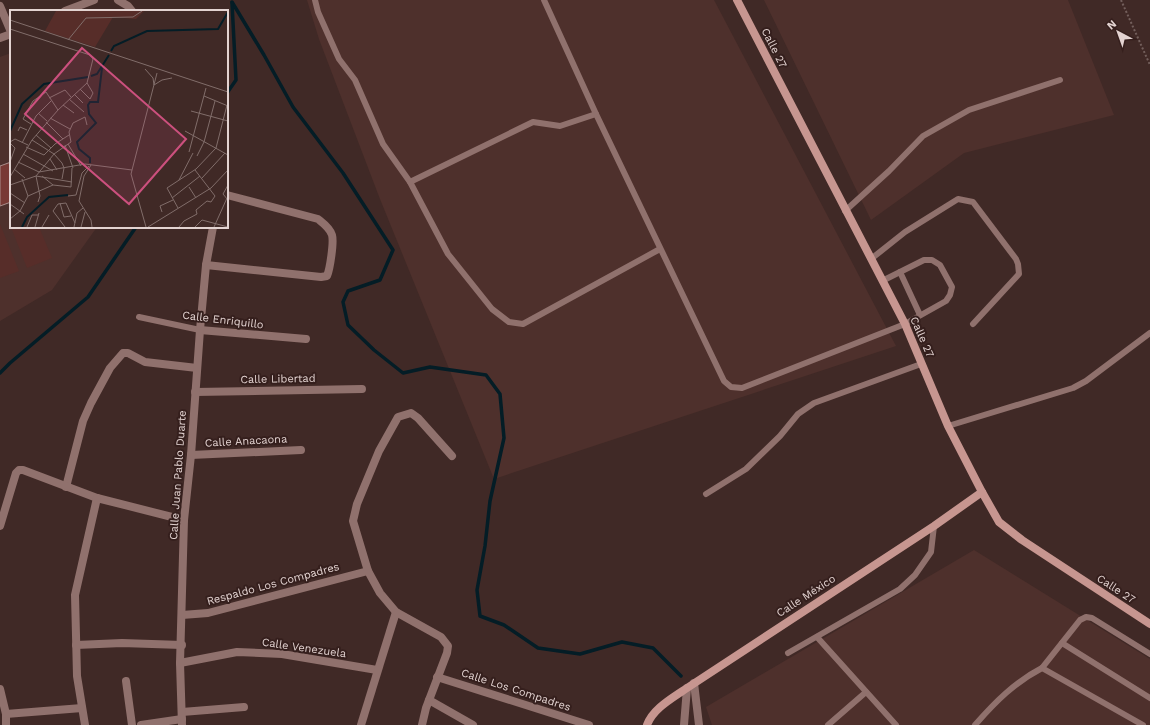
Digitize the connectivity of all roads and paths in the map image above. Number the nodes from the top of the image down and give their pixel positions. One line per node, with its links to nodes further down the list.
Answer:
1 (94, 0): 8 (street)
2 (118, 0): 10 (street)
3 (315, 0): 17 (lane)
4 (544, 0): 16 (lane)
5 (736, 0): 19 (street, Calle 27)
6 (1121, 0): 14 (path)
7 (0, 6): 11 (street)
8 (80, 8): 9 (street)
9 (70, 10)
10 (131, 10)
11 (10, 30)
12 (10, 33): 13 (street)
13 (0, 38)
14 (1150, 65)
15 (1060, 80): 19 (lane)
16 (596, 114): 17 (lane); 21 (lane)
17 (410, 182): 21 (lane)
18 (228, 195): 23 (street)
19 (845, 211): 22 (street, Calle 27)
20 (213, 228): 23 (street, Calle Juan Pablo Duarte)
21 (660, 249): 28 (lane)
22 (871, 259): 25 (street, Calle 27); 29 (lane)
23 (206, 265): 30 (street, Calle Juan Pablo Duarte)
24 (900, 272): 25 (lane); 26 (lane); 26 (lane)
25 (882, 281): 28 (street, Calle 27)
26 (920, 315): 28 (lane)
27 (139, 316): 30 (lane, Calle Enriquillo)
28 (905, 324): 33 (street, Calle 27)
29 (973, 324)
30 (200, 330): 32 (street, Calle Enriquillo); 34 (street, Calle Juan Pablo Duarte)
31 (1150, 333): 37 (lane)
32 (306, 339)
33 (921, 364): 37 (street, Calle 27); 43 (lane)
34 (197, 368): 36 (street, Calle Juan Pablo Duarte); 41 (street)
35 (362, 389): 36 (street, Calle Libertad)
36 (196, 392): 39 (street, Calle Juan Pablo Duarte)
37 (948, 426): 42 (street, Calle 27)
38 (301, 450): 39 (street, Calle Anacaona)
39 (191, 455): 45 (street, Calle Juan Pablo Duarte)
40 (452, 456): 48 (street)
41 (66, 487): 44 (street); 46 (street)
42 (982, 492): 47 (street, Calle México); 51 (street, Calle 27)
43 (706, 494)
44 (97, 498): 45 (street); 54 (street)
45 (184, 520): 50 (street, Calle Juan Pablo Duarte)
46 (0, 526)
47 (934, 526): 52 (lane); 63 (street, Calle México)
48 (368, 571): 49 (street); 50 (street, Respaldo Los Compadres)
49 (396, 612): 60 (street); 61 (street)
50 (182, 615): 55 (street, Calle Juan Pablo Duarte)
51 (1150, 624)
52 (817, 637): 57 (lane); 65 (lane)
53 (1062, 643): 56 (lane); 59 (lane); 66 (lane)
54 (76, 645): 55 (street); 69 (street)
55 (182, 645): 58 (street, Calle Juan Pablo Duarte)
56 (1149, 652)
57 (788, 653)
58 (180, 663): 60 (street, Calle Venezuela); 71 (street, Calle Juan Pablo Duarte)
59 (1042, 668): 85 (lane); 86 (lane)
60 (377, 670): 76 (street)
61 (437, 677): 67 (street); 79 (street, Calle Los Compadres)
62 (126, 681): 74 (street)
63 (688, 687): 80 (street, Calle México); 81 (street); 82 (street)
64 (0, 689): 70 (street)
65 (866, 692): 83 (lane); 84 (lane)
66 (1150, 698)
67 (429, 700): 77 (street); 78 (street)
68 (244, 706): 71 (street)
69 (82, 708): 70 (street); 73 (street)
70 (6, 714): 72 (street)
71 (182, 719): 75 (street)
72 (6, 725)
73 (85, 725)
74 (132, 725)
75 (141, 725)
76 (361, 725)
77 (422, 725)
78 (473, 725)
79 (589, 725)
80 (647, 725)
81 (684, 725)
82 (699, 725)
83 (828, 725)
84 (896, 725)
85 (975, 725)
86 (1143, 725)

